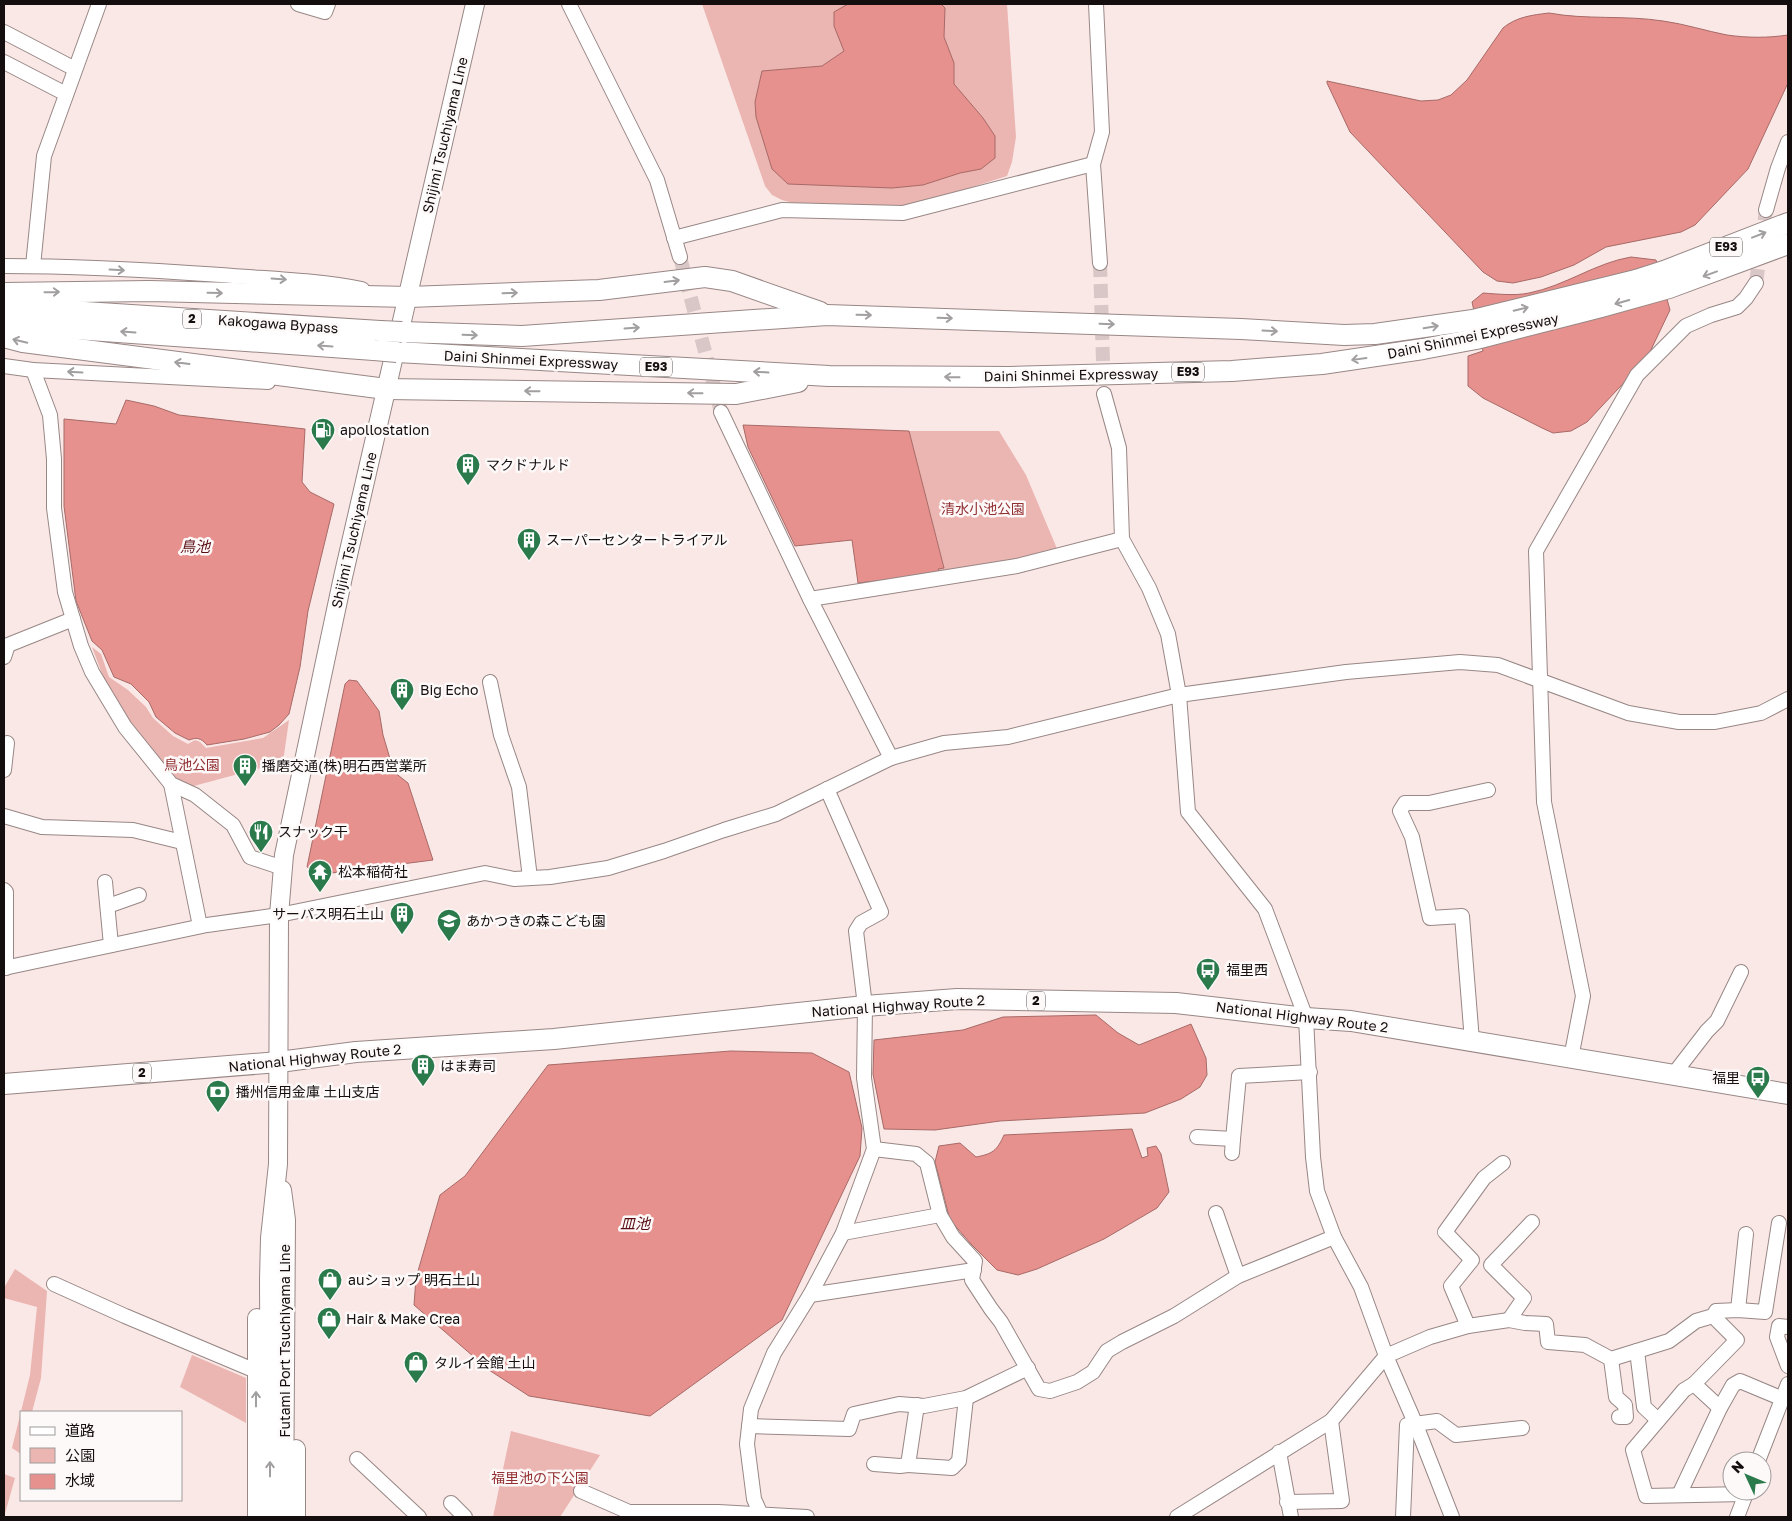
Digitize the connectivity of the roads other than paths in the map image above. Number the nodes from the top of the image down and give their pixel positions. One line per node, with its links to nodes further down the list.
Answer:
1 (99, 4): 9 (street)
2 (298, 4): 3 (street)
3 (328, 4)
4 (476, 4): 24 (main road, Shijimi Tsuchiyama Line)
5 (569, 4): 15 (street)
6 (1096, 4): 12 (street)
7 (4, 32): 9 (street)
8 (4, 62): 10 (street)
9 (75, 69): 10 (street)
10 (66, 94): 20 (street)
11 (1788, 142): 13 (street)
12 (1093, 164): 15 (street); 18 (street)
13 (1766, 210)
14 (1788, 223): 21 (highway, Daini Shinmei Expressway / E93, one-way to 14)
15 (674, 238): 17 (street)
16 (1788, 244): 21 (highway, Daini Shinmei Expressway / E93, one-way to 21)
17 (680, 257)
18 (1100, 263)
19 (4, 266): 20 (street)
20 (33, 266): 24 (street, one-way to 24)
21 (1667, 280): 28 (highway, Daini Shinmei Expressway / E93)
22 (1756, 283): 42 (street)
23 (4, 292): 24 (highway, one-way to 24)
24 (409, 297): 26 (highway, one-way to 26); 35 (main road, Shijimi Tsuchiyama Line)
25 (4, 306): 29 (highway, Kakogawa Bypass / 2, bridge)
26 (827, 314): 28 (highway, Daini Shinmei Expressway / E93, one-way to 28); 29 (highway, Daini Shinmei Expressway / E93, one-way to 26)
27 (4, 324): 31 (highway, Kakogawa Bypass / 2, one-way to 27, bridge)
28 (1474, 330): 34 (highway, Daini Shinmei Expressway / E93, one-way to 34)
29 (412, 333)
30 (4, 337): 35 (highway, one-way to 30)
31 (406, 352): 34 (highway, Daini Shinmei Expressway / E93, one-way to 31)
32 (4, 366): 33 (street)
33 (34, 370): 35 (street, one-way to 33); 40 (street)
34 (830, 376): 35 (highway, one-way to 35)
35 (386, 389): 54 (main road, Shijimi Tsuchiyama Line)
36 (1104, 394): 38 (street)
37 (722, 412): 39 (street)
38 (1122, 539): 39 (street); 44 (street)
39 (810, 599): 47 (street)
40 (72, 619): 41 (street); 49 (street)
41 (5, 650)
42 (1539, 680): 44 (street); 45 (street); 68 (street)
43 (490, 682): 55 (street)
44 (1179, 695): 47 (street); 66 (street)
45 (1788, 699)
46 (7, 743): 48 (street)
47 (892, 758): 50 (street)
48 (4, 770)
49 (171, 784): 53 (street); 54 (street)
50 (827, 789): 55 (street); 65 (street)
51 (1488, 790): 67 (street)
52 (4, 816): 53 (street)
53 (182, 842): 61 (street)
54 (282, 868): 60 (main road, Shijimi Tsuchiyama Line)
55 (530, 878): 60 (street)
56 (106, 882): 59 (street)
57 (4, 890): 63 (street)
58 (139, 895): 59 (street)
59 (108, 906): 62 (street)
60 (279, 915): 61 (street); 69 (main road, Shijimi Tsuchiyama Line)
61 (200, 926): 62 (street)
62 (111, 945): 63 (street)
63 (5, 968)
64 (1741, 972): 71 (street)
65 (865, 1006): 66 (highway, National Highway Route 2 / 2); 69 (highway, National Highway Route 2 / 2); 75 (street)
66 (1306, 1018): 67 (highway, National Highway Route 2 / 2); 70 (street)
67 (1472, 1041): 68 (highway, National Highway Route 2 / 2)
68 (1571, 1058): 71 (highway, National Highway Route 2 / 2)
69 (280, 1062): 72 (highway, National Highway Route 2 / 2); 77 (main road, Futami Port Tsuchiyama Line)
70 (1310, 1072): 74 (street); 85 (street)
71 (1674, 1075): 73 (highway, National Highway Route 2 / 2)
72 (4, 1084)
73 (1788, 1094)
74 (1197, 1137)
75 (874, 1149): 79 (street); 83 (street)
76 (1503, 1163): 95 (street)
77 (278, 1164): 80 (main road, Futami Port Tsuchiyama Line); 86 (main road, Futami Port Tsuchiyama Line)
78 (1216, 1213): 88 (street)
79 (940, 1215): 83 (street); 87 (street)
80 (286, 1220): 130 (main road, Futami Port Tsuchiyama Line); 131 (main road)
81 (1532, 1222): 94 (street)
82 (1779, 1223): 92 (street)
83 (843, 1233): 90 (street)
84 (1746, 1234): 91 (street)
85 (1334, 1237): 88 (street); 98 (street)
86 (270, 1238): 102 (main road); 129 (main road, Futami Port Tsuchiyama Line, one-way to 86)
87 (974, 1270): 90 (street); 101 (street)
88 (1238, 1276): 101 (street)
89 (54, 1284): 102 (street)
90 (810, 1296): 113 (street)
91 (1738, 1310): 92 (street); 93 (street)
92 (1765, 1312): 96 (street)
93 (1713, 1316): 97 (street); 103 (street)
94 (1509, 1320): 95 (street); 99 (street)
95 (1468, 1326): 98 (street)
96 (1784, 1326): 100 (street)
97 (1637, 1351): 99 (street); 110 (street)
98 (1386, 1356): 111 (street); 112 (street)
99 (1611, 1359): 109 (street)
100 (1788, 1366)
101 (1028, 1368): 105 (street)
102 (256, 1371): 128 (main road, one-way to 102)
103 (1694, 1384): 108 (street); 110 (street)
104 (1788, 1384): 106 (street)
105 (966, 1398): 107 (street); 119 (street)
106 (1783, 1398): 108 (street); 115 (street)
107 (917, 1405): 113 (street); 119 (street)
108 (1720, 1408): 122 (street)
109 (1619, 1417)
110 (1658, 1420): 122 (street)
111 (1331, 1421): 116 (street); 124 (street)
112 (1416, 1425): 114 (street); 137 (street); 138 (street)
113 (749, 1426): 127 (street)
114 (1522, 1428)
115 (1762, 1451)
116 (1279, 1452): 124 (street); 135 (street)
117 (357, 1459): 132 (street)
118 (874, 1464): 119 (street)
119 (908, 1465)
120 (580, 1491): 126 (street)
121 (1722, 1494): 122 (street)
122 (1679, 1495)
123 (1743, 1501): 139 (street)
124 (1287, 1502): 136 (street)
125 (450, 1503): 133 (street)
126 (629, 1514): 127 (street)
127 (761, 1516): 134 (street)
128 (257, 1517)
129 (270, 1517)
130 (284, 1517)
131 (296, 1517)
132 (419, 1517)
133 (465, 1517)
134 (807, 1517)
135 (1176, 1517)
136 (1291, 1517)
137 (1403, 1517)
138 (1452, 1517)
139 (1736, 1517)

